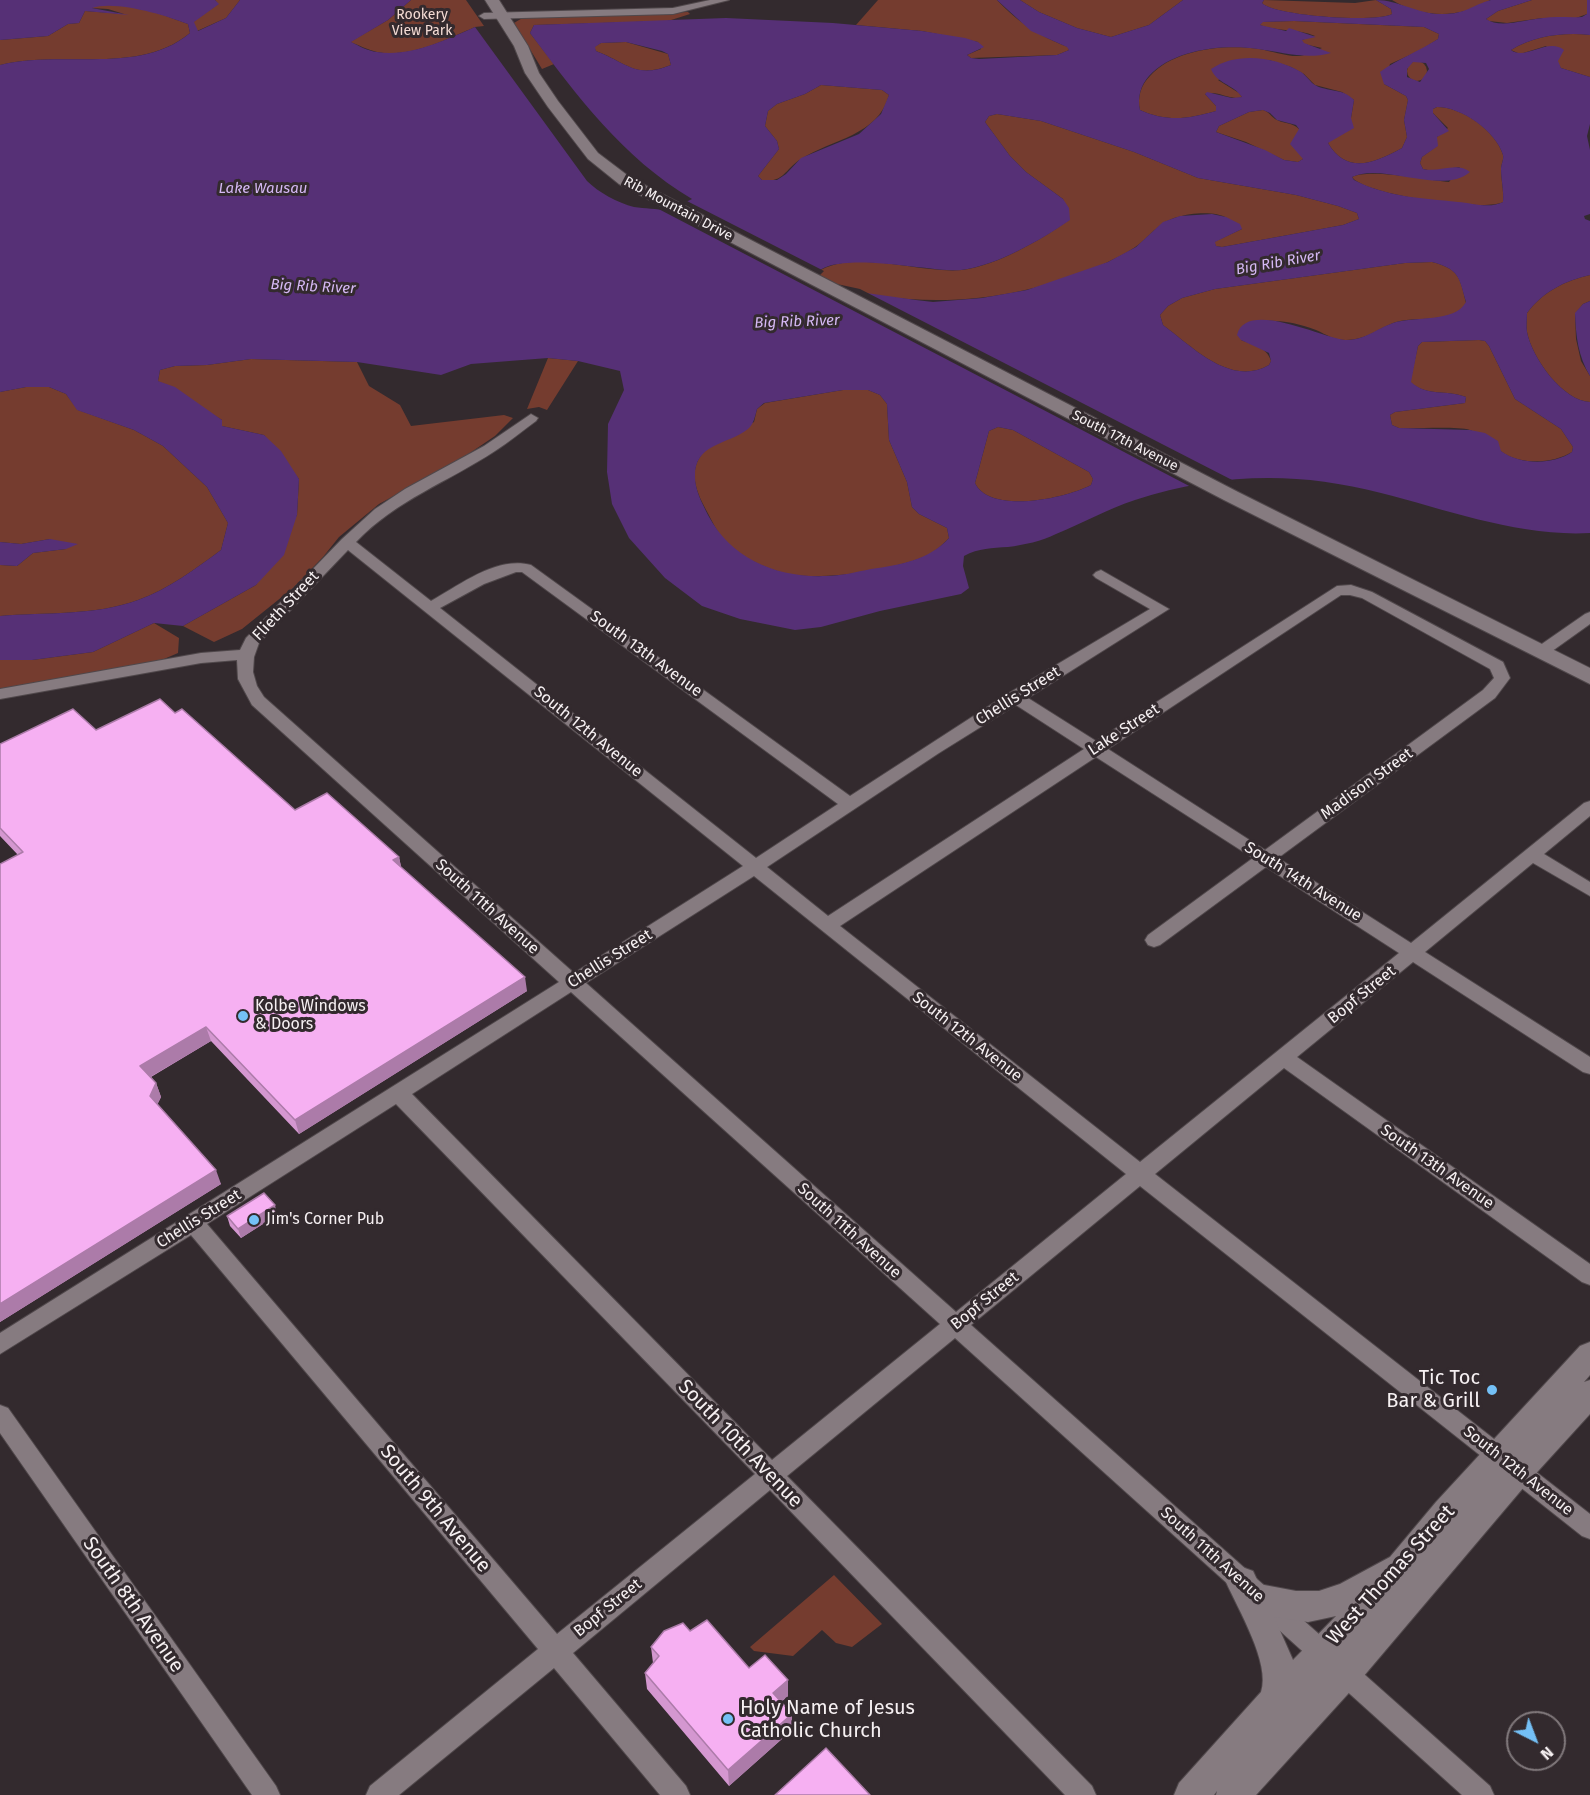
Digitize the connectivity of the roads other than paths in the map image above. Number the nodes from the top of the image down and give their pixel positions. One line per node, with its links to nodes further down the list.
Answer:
1 (474, 0): 7 (main road, Rib Mountain Drive)
2 (492, 0): 6 (main road, Rib Mountain Drive)
3 (540, 0): 5 (street)
4 (724, 0): 5 (street)
5 (548, 13): 6 (street)
6 (502, 15): 7 (street); 8 (main road, Rib Mountain Drive)
7 (484, 16): 8 (main road, Rib Mountain Drive)
8 (532, 73): 9 (main road, Rib Mountain Drive)
9 (859, 304): 13 (main road, South 17th Avenue)
10 (531, 418): 11 (street, Flieth Street)
11 (347, 542): 14 (street, South 12th Avenue); 18 (street, Flieth Street)
12 (1101, 574): 22 (street, Chellis Street)
13 (1390, 576): 17 (main road, South 17th Avenue); 21 (main road, South 17th Avenue)
14 (431, 607): 24 (street, South 13th Avenue); 28 (street, South 12th Avenue)
15 (1590, 617): 17 (street)
16 (1429, 629): 23 (street, Lake Street); 27 (street, Madison Street)
17 (1542, 651): 19 (main road, South 17th Avenue)
18 (246, 654): 20 (street, Flieth Street); 33 (street, South 11th Avenue)
19 (1590, 677)
20 (0, 693)
21 (1590, 694)
22 (1015, 698): 23 (street, South 14th Avenue); 24 (street, Chellis Street)
23 (1095, 750): 27 (street, South 14th Avenue); 30 (street, Lake Street)
24 (850, 804): 28 (street, Chellis Street)
25 (1590, 807): 26 (street, Bopf Street)
26 (1532, 854): 29 (street); 32 (street, Bopf Street)
27 (1266, 858): 31 (street, Madison Street); 32 (street, South 14th Avenue)
28 (755, 867): 30 (street, South 12th Avenue); 33 (street, Chellis Street)
29 (1590, 890)
30 (827, 925): 37 (street, South 12th Avenue)
31 (1155, 940)
32 (1413, 953): 34 (street, Bopf Street); 35 (street, South 14th Avenue)
33 (572, 983): 36 (street, Chellis Street); 40 (street, South 11th Avenue)
34 (1284, 1058): 37 (street, Bopf Street); 39 (street, South 13th Avenue)
35 (1590, 1067)
36 (398, 1093): 38 (street, Chellis Street); 46 (street, South 10th Avenue)
37 (1141, 1175): 40 (street, Bopf Street); 45 (street, South 12th Avenue)
38 (194, 1222): 41 (street, Chellis Street); 50 (street, South 9th Avenue)
39 (1590, 1276)
40 (955, 1326): 46 (street, Bopf Street); 49 (street, South 11th Avenue)
41 (0, 1345)
42 (1590, 1355): 45 (main road, West Thomas Street)
43 (1590, 1393): 45 (main road, West Thomas Street)
44 (0, 1415): 53 (street, South 8th Avenue)
45 (1508, 1463): 47 (street, South 12th Avenue); 48 (main road, West Thomas Street); 51 (main road, West Thomas Street)
46 (771, 1476): 50 (street, Bopf Street); 56 (street, South 10th Avenue)
47 (1590, 1528)
48 (1405, 1563): 49 (main road); 51 (main road, West Thomas Street)
49 (1252, 1590): 51 (street, South 11th Avenue); 52 (main road)
50 (555, 1652): 54 (street, Bopf Street); 55 (street, South 9th Avenue)
51 (1333, 1663): 52 (main road, West Thomas Street); 58 (main road, West Thomas Street); 59 (street, South 11th Avenue)
52 (1274, 1702): 57 (main road, West Thomas Street)
53 (267, 1795)
54 (379, 1795)
55 (677, 1795)
56 (1083, 1795)
57 (1191, 1795)
58 (1233, 1795)
59 (1481, 1795)

